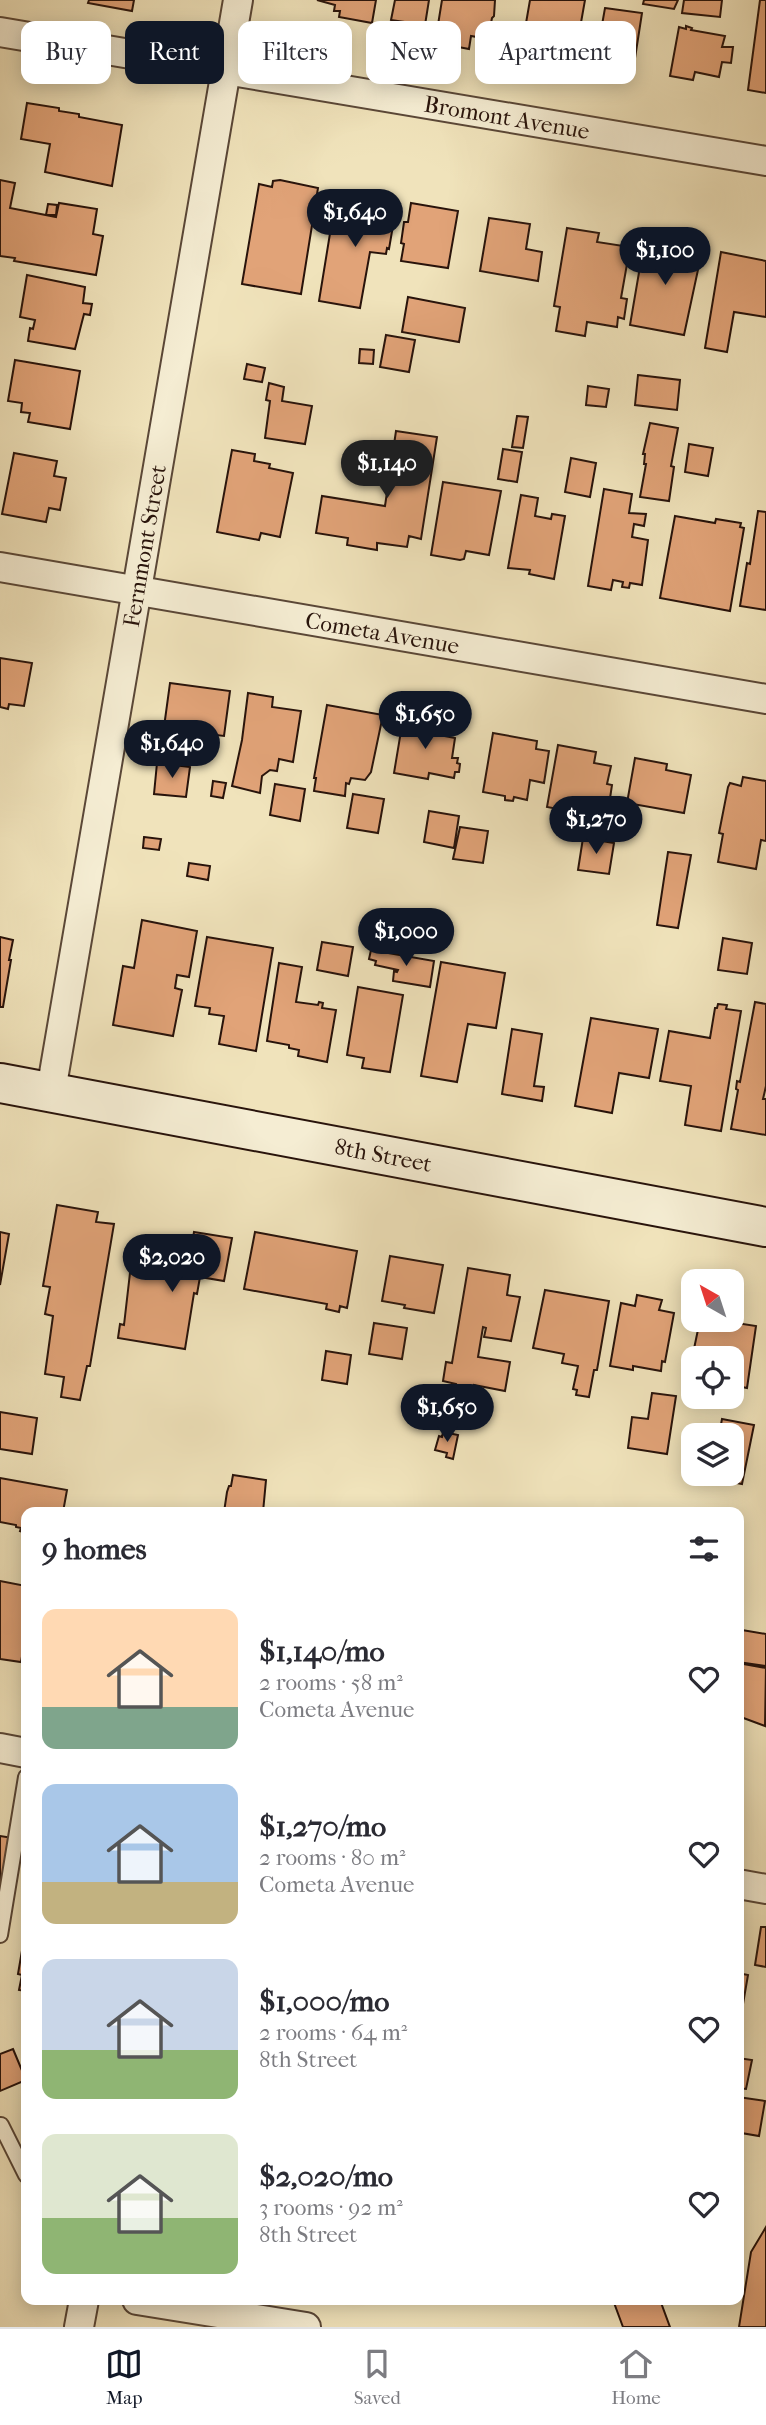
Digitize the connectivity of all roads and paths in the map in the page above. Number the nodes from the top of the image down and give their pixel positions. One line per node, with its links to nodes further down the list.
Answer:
1 (238, 0): 3 (street, Fernmont Street)
2 (0, 32): 3 (street, Bromont Avenue)
3 (226, 70): 4 (street, Bromont Avenue); 6 (street, Fernmont Street)
4 (766, 161)
5 (0, 567): 6 (street, Cometa Avenue)
6 (137, 590): 7 (street, Cometa Avenue); 9 (street, Fernmont Street)
7 (766, 699)
8 (0, 1083): 9 (street, 8th Street)
9 (51, 1091): 10 (street, 8th Street)
10 (766, 1227)
11 (0, 1748): 12 (street)
12 (21, 1752)
13 (21, 1808): 16 (lane)
14 (744, 1885): 15 (street)
15 (766, 1889)
16 (0, 1936)
17 (1, 2125): 18 (lane)
18 (21, 2165)
19 (83, 2305): 21 (street)
20 (168, 2305): 22 (street)
21 (79, 2327)
22 (306, 2327)

